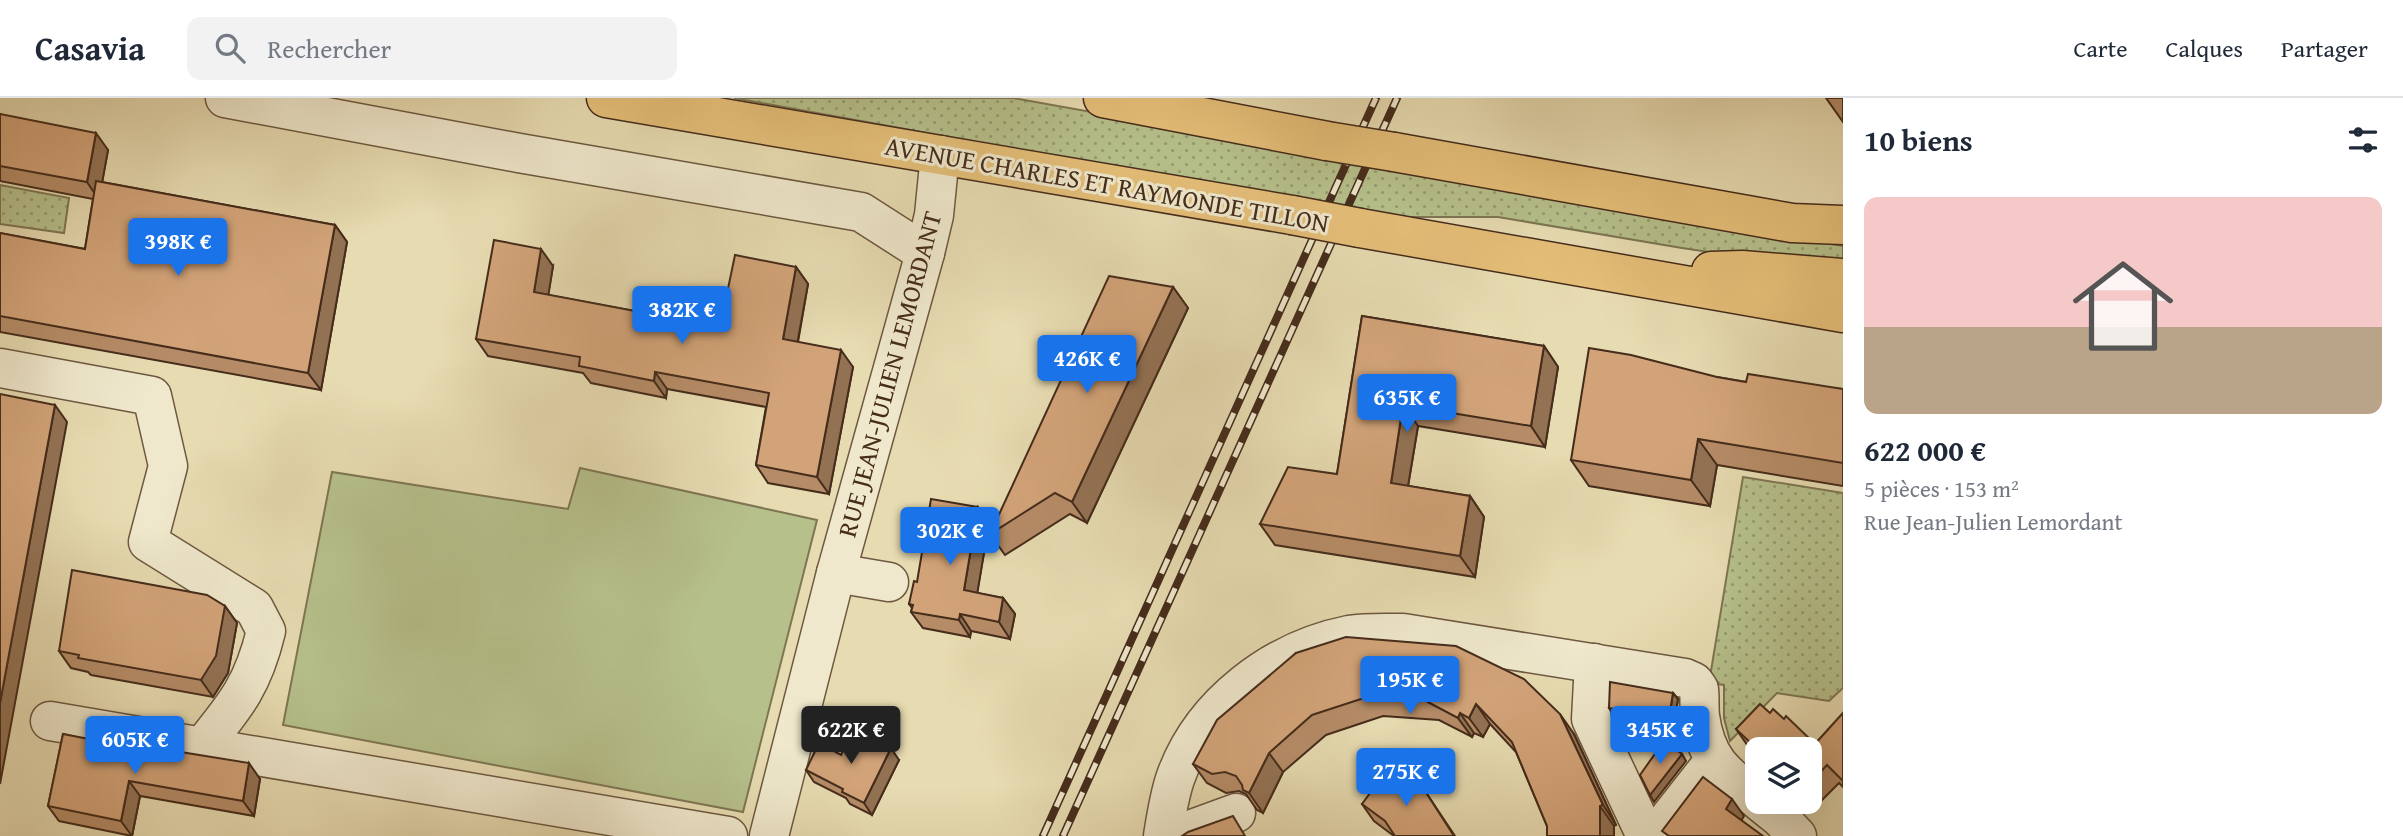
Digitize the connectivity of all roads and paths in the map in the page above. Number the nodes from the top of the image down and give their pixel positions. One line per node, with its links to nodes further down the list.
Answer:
1 (225, 98): 6 (street)
2 (606, 98): 4 (main road, AVENUE CHARLES ET RAYMONDE TILLON)
3 (1103, 98): 5 (main road, bridge)
4 (940, 155): 6 (street, RUE JEAN-JULIEN LEMORDANT); 7 (main road, AVENUE CHARLES ET RAYMONDE TILLON, bridge)
5 (1840, 224)
6 (925, 253): 11 (street, RUE JEAN-JULIEN LEMORDANT)
7 (1607, 272): 8 (main road, AVENUE CHARLES ET RAYMONDE TILLON); 9 (main road, AVENUE CHARLES ET RAYMONDE TILLON)
8 (1843, 278)
9 (1843, 313)
10 (0, 368): 15 (street)
11 (839, 562): 12 (street); 21 (street, RUE JEAN-JULIEN LEMORDANT)
12 (889, 582)
13 (1594, 663): 16 (street); 22 (street); 24 (street)
14 (50, 721): 15 (street)
15 (202, 747): 20 (street)
16 (1714, 761): 17 (street); 25 (street)
17 (1745, 790)
18 (1236, 813): 23 (street)
19 (1775, 814): 26 (street)
20 (728, 836)
21 (769, 836)
22 (1163, 836)
23 (1173, 836)
24 (1646, 836)
25 (1655, 836)
26 (1797, 836)

